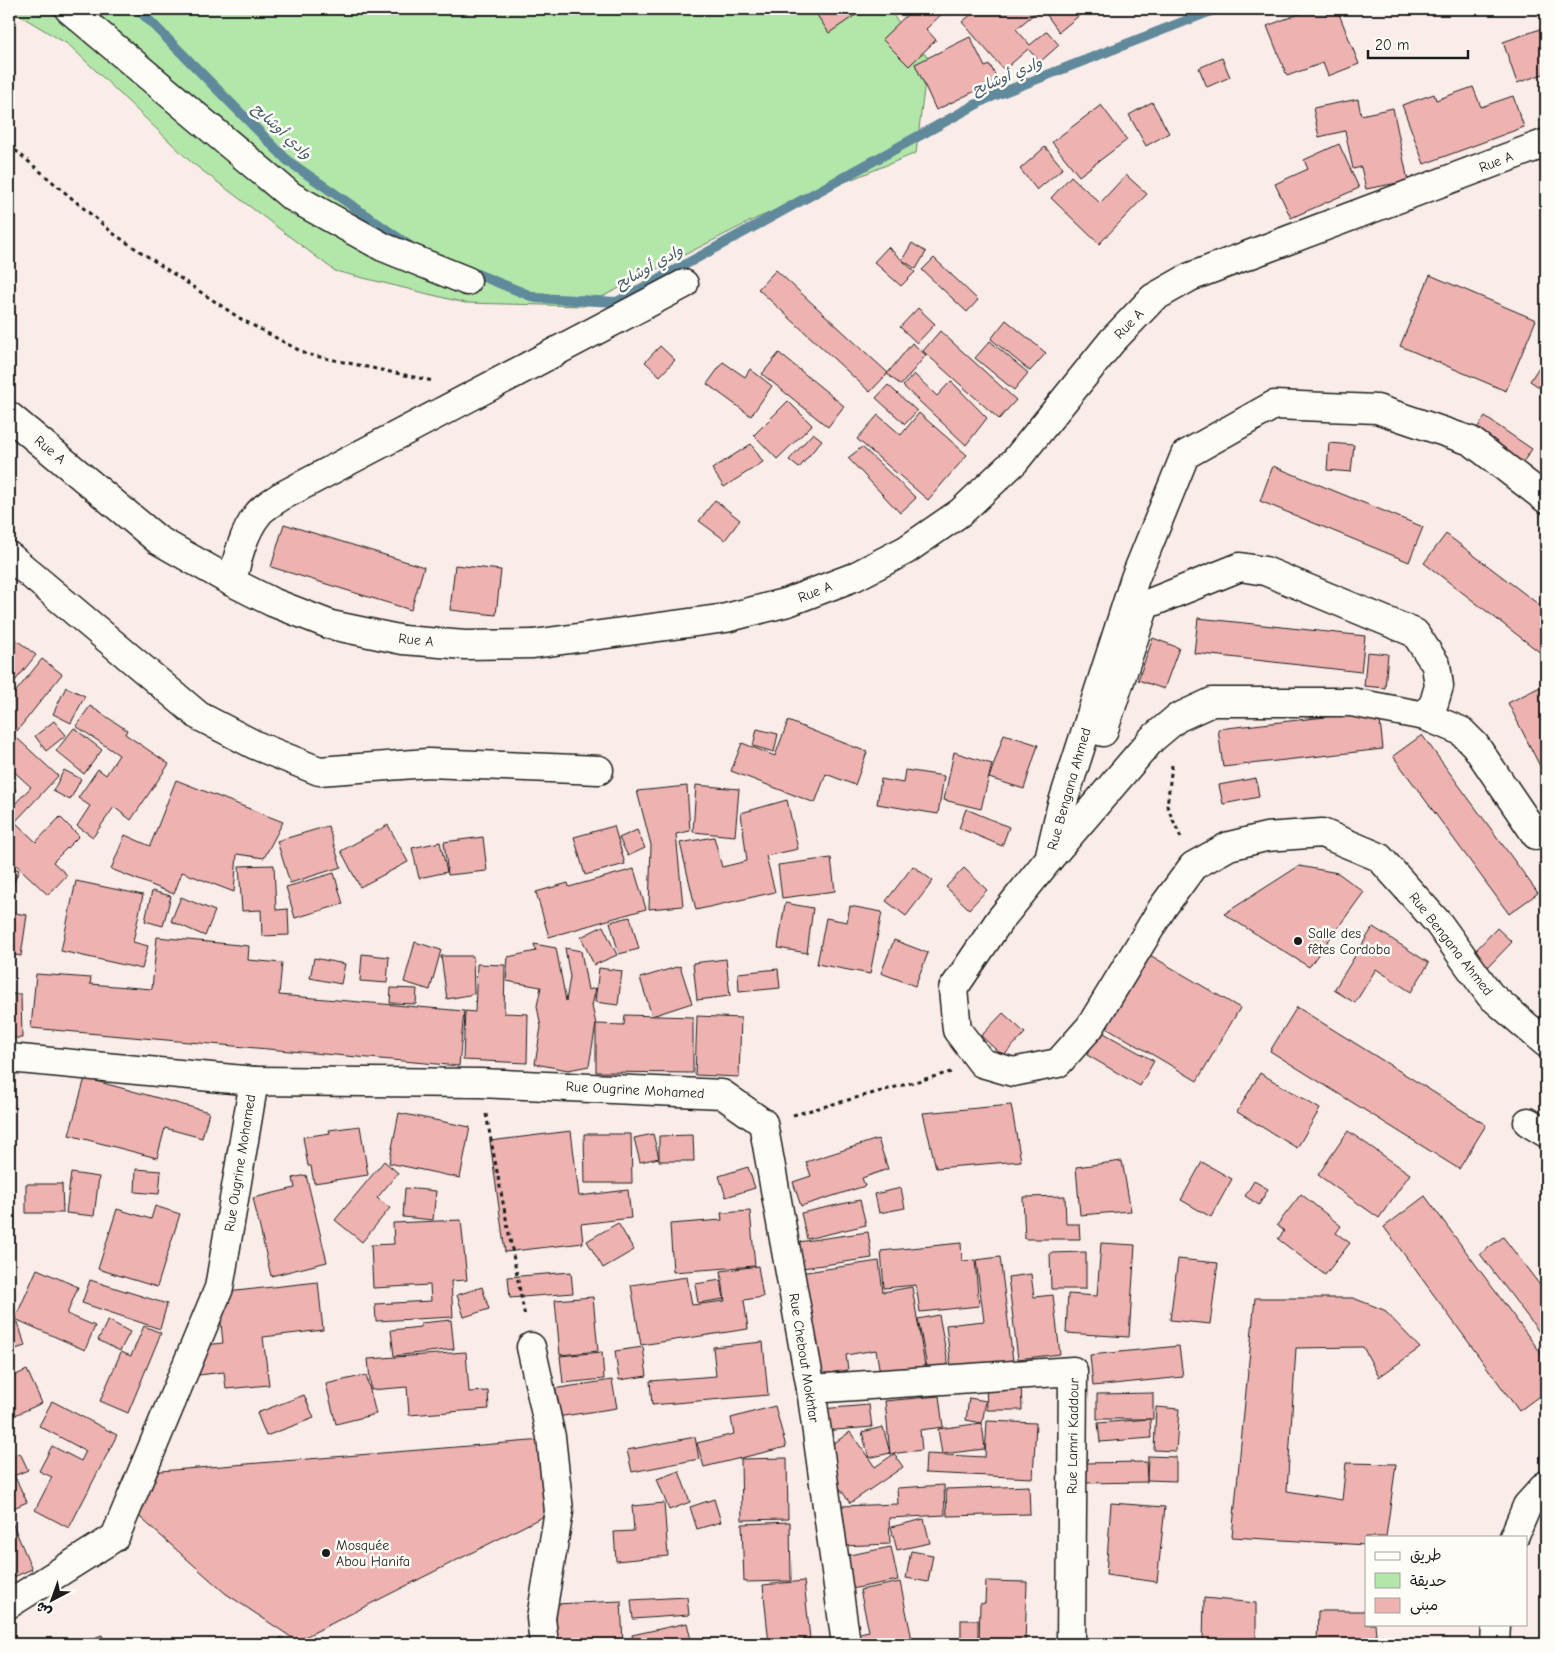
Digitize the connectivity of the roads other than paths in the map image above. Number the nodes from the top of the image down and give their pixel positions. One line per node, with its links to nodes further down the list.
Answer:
1 (69, 9): 3 (street)
2 (1546, 143): 8 (street, Rue A)
3 (466, 281)
4 (684, 284): 8 (street)
5 (9, 416): 8 (street, Rue A)
6 (1546, 500): 13 (street, Rue Bengana Ahmed)
7 (9, 556): 11 (street)
8 (232, 582)
9 (1425, 716): 10 (street); 12 (street); 13 (street)
10 (1103, 732)
11 (599, 770)
12 (1536, 835)
13 (1049, 859): 14 (street, Rue Bengana Ahmed)
14 (1546, 1043)
15 (9, 1058): 16 (street)
16 (254, 1081): 17 (street, Rue Ougrine Mohamed); 22 (street, Rue Ougrine Mohamed)
17 (763, 1123): 19 (street, Rue Chebout Mokhtar)
18 (531, 1347): 24 (street)
19 (811, 1389): 25 (street, Rue Chebout Mokhtar); 26 (street, Rue Lamri Kaddour)
20 (1546, 1485): 21 (street)
21 (1514, 1536)
22 (9, 1604)
23 (1496, 1626): 27 (street)
24 (544, 1644)
25 (846, 1644)
26 (1071, 1644)
27 (1495, 1644)

